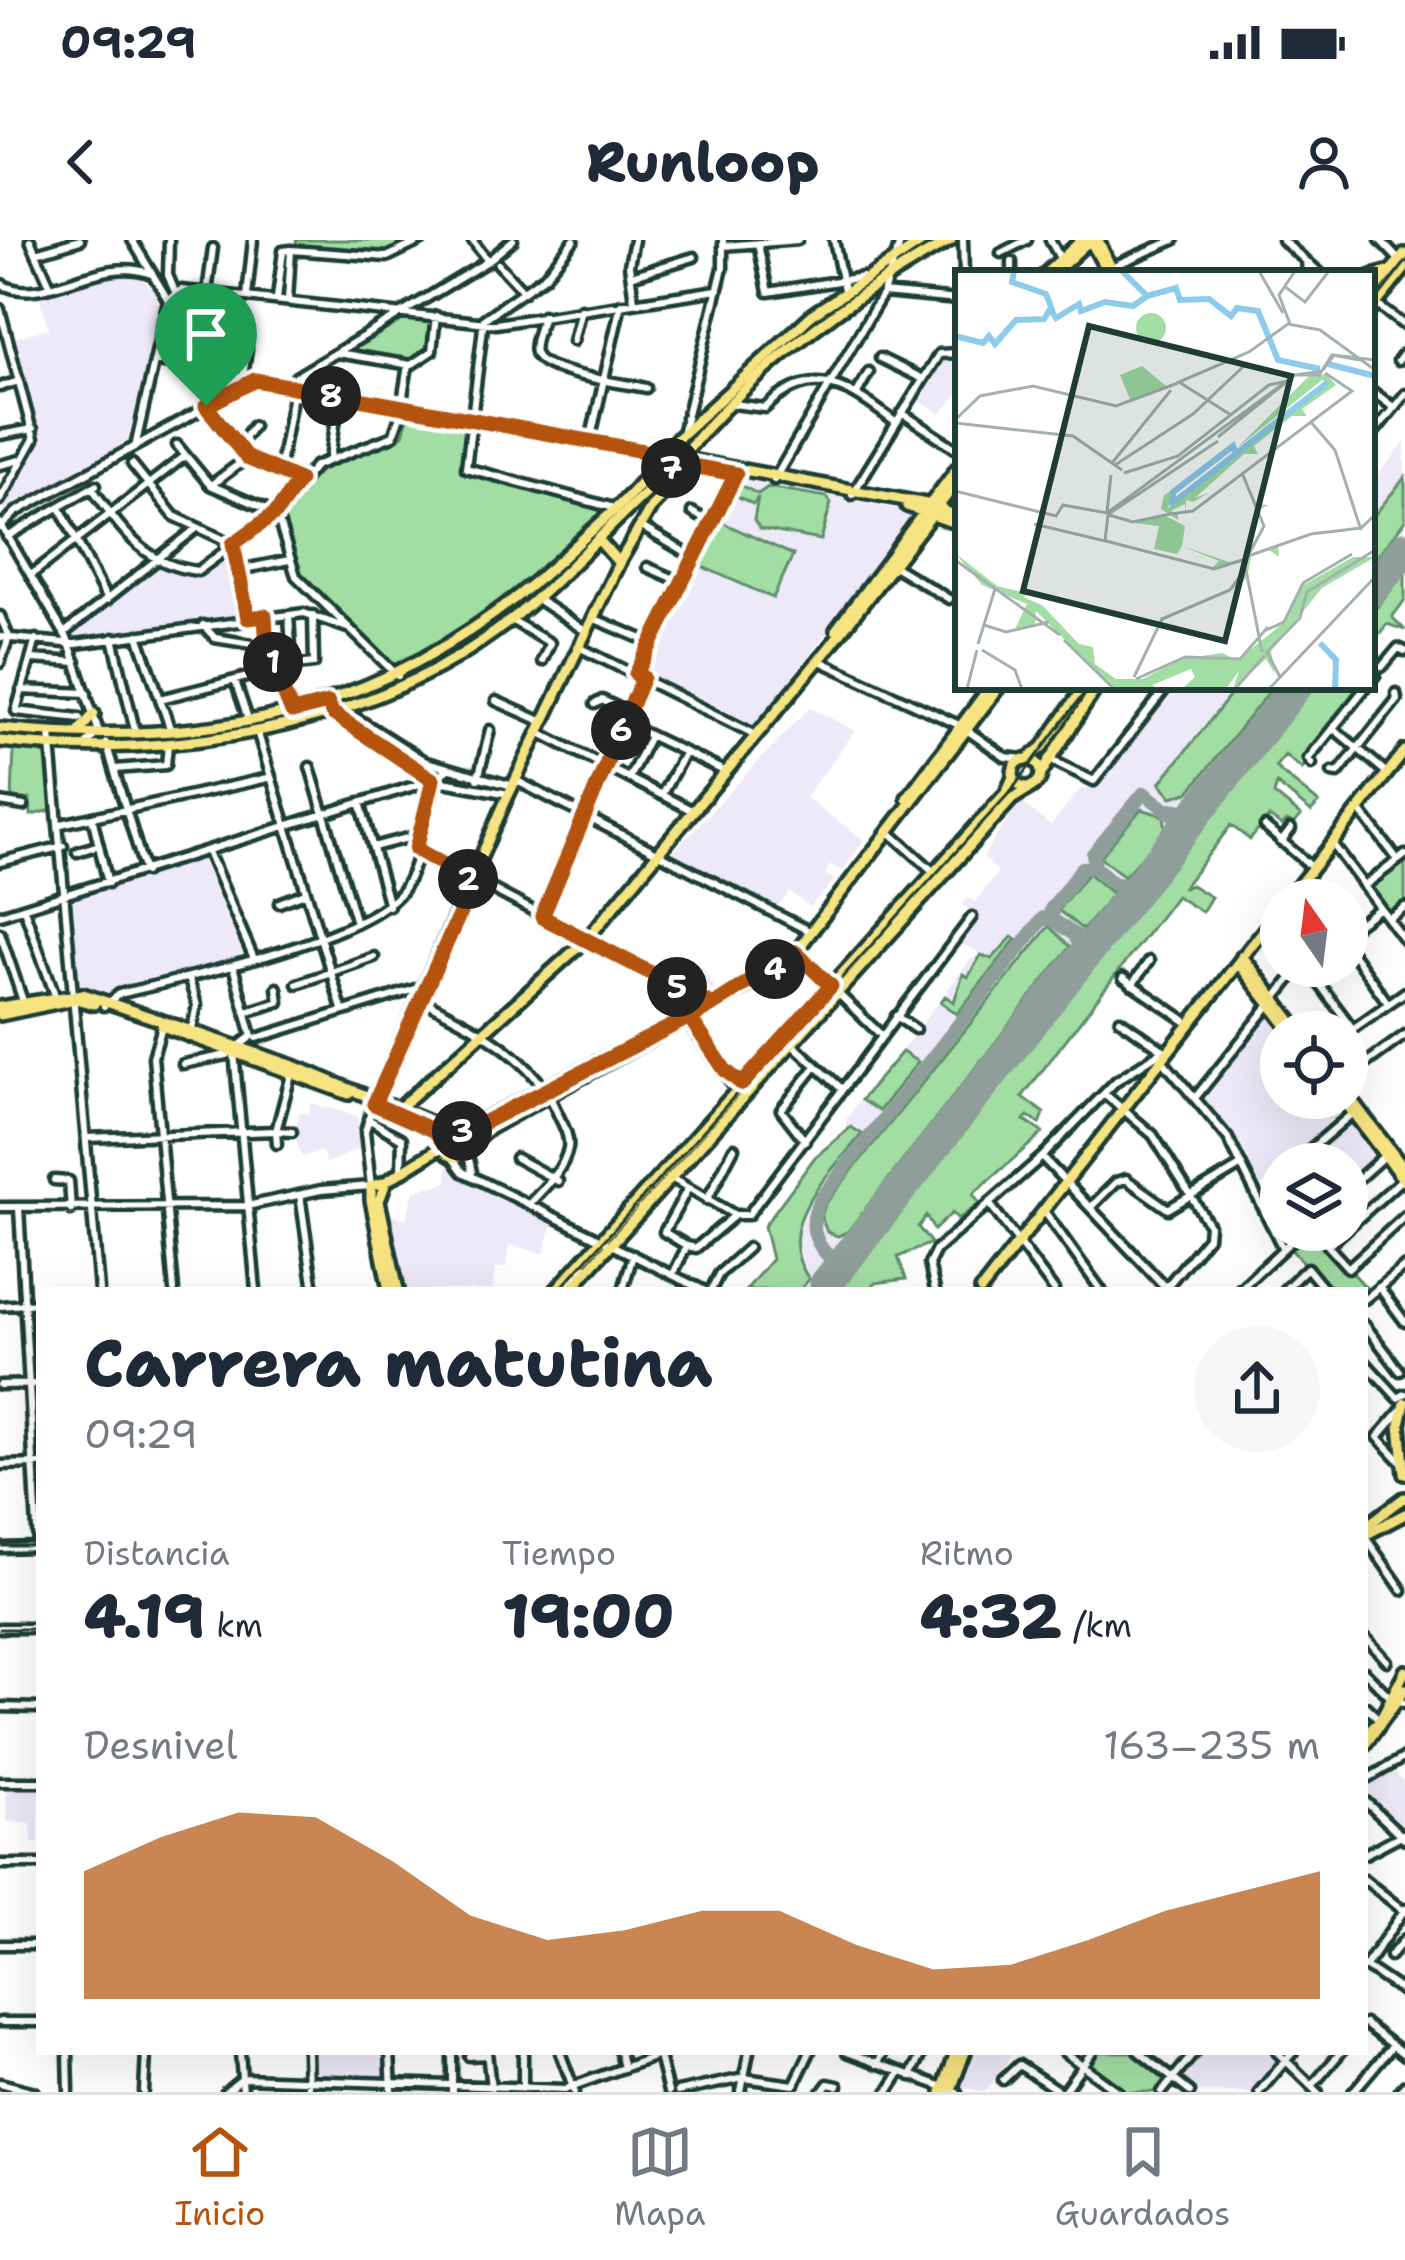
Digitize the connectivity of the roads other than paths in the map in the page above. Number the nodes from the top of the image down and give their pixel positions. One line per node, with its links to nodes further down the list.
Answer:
1 (30, 240): 29 (street)
2 (80, 240): 29 (street)
3 (132, 240): 48 (street)
4 (170, 240): 55 (street)
5 (253, 240): 58 (street)
6 (422, 240): 28 (street)
7 (472, 240): 34 (street)
8 (497, 240): 27 (street)
9 (512, 240): 27 (street)
10 (574, 240): 57 (street)
11 (634, 240): 49 (street)
12 (798, 240): 25 (street)
13 (834, 240): 52 (street)
14 (901, 240): 31 (street)
15 (925, 240): 31 (main road)
16 (951, 240): 47 (main road)
17 (963, 240): 38 (street)
18 (1027, 240): 30 (street)
19 (1050, 240): 33 (street)
20 (1090, 240): 33 (main road); 41 (main road); 42 (main road)
21 (1174, 240): 43 (street)
22 (1282, 240): 35 (street)
23 (1380, 240): 46 (street)
24 (723, 243): 25 (street); 53 (street)
25 (758, 244): 52 (street)
26 (214, 248): 56 (street)
27 (503, 248): 34 (street)
28 (291, 250): 60 (street); 63 (street)
29 (36, 253): 51 (street)
30 (1001, 254)
31 (898, 255): 47 (street); 52 (main road)
32 (694, 257): 49 (street)
33 (1060, 258): 40 (main road)
34 (488, 261): 70 (street)
35 (1306, 261): 44 (street); 45 (street)
36 (1012, 262): 39 (street)
37 (498, 263): 57 (street)
38 (964, 270)
39 (1012, 270)
40 (1052, 270)
41 (1054, 270)
42 (1108, 270)
43 (1111, 270)
44 (1307, 270)
45 (1316, 270)
46 (1393, 271): 61 (main road)
47 (894, 272): 54 (main road); 59 (street)
48 (153, 275): 51 (street); 62 (street)
49 (631, 276): 65 (street)
50 (0, 283): 51 (street)
51 (50, 285)
52 (844, 285): 104 (main road)
53 (717, 290): 65 (street); 98 (street)
54 (867, 290): 59 (street); 99 (main road)
55 (175, 292): 56 (street); 62 (street)
56 (211, 292): 58 (street); 85 (street)
57 (524, 293): 73 (street)
58 (247, 296): 60 (street)
59 (881, 296): 64 (street); 90 (street)
60 (277, 299): 63 (street)
61 (1375, 299)
62 (168, 300): 81 (street)
63 (288, 300): 70 (street)
64 (955, 300)
65 (634, 302): 66 (street)
66 (620, 304): 69 (street); 86 (street)
67 (1375, 304): 74 (street)
68 (0, 309): 76 (street)
69 (580, 309): 71 (street); 75 (street)
70 (399, 312): 72 (street); 77 (street)
71 (543, 315): 73 (street); 86 (street)
72 (436, 316): 73 (street); 83 (street)
73 (484, 319): 105 (street)
74 (1405, 326)
75 (573, 341)
76 (5, 351): 89 (street)
77 (333, 352): 83 (street); 92 (street)
78 (955, 352): 87 (street)
79 (1405, 352): 82 (street)
80 (880, 358): 87 (street)
81 (154, 361): 85 (street); 114 (street)
82 (1398, 361)
83 (408, 365): 101 (street)
84 (868, 372): 94 (street)
85 (243, 377): 88 (street)
86 (605, 379): 93 (street); 112 (street)
87 (923, 379): 103 (street)
88 (255, 380): 92 (street); 100 (street)
89 (19, 381): 91 (street); 108 (street)
90 (830, 383): 94 (street); 99 (street); 130 (street)
91 (0, 386)
92 (292, 388): 97 (street); 127 (street)
93 (646, 388)
94 (857, 393): 106 (street)
95 (1375, 393): 102 (street)
96 (1405, 394): 102 (street)
97 (340, 398): 101 (street); 121 (street)
98 (692, 399): 104 (street); 111 (street)
99 (733, 404): 113 (main road)
100 (206, 406): 114 (street); 117 (street)
101 (402, 408): 105 (street); 121 (street)
102 (1393, 408): 109 (street)
103 (902, 412): 106 (street); 116 (street)
104 (706, 413): 111 (main road)
105 (472, 421): 112 (street); 138 (street)
106 (895, 422): 135 (street)
107 (253, 426): 117 (street)
108 (33, 429): 110 (street); 122 (street)
109 (1375, 431)
110 (0, 435)
111 (682, 437): 118 (main road)
112 (590, 441): 118 (street)
113 (694, 441): 124 (main road); 125 (main road)
114 (136, 443): 145 (street)
115 (177, 445): 119 (street)
116 (955, 447)
117 (236, 448): 120 (street)
118 (663, 452): 124 (main road); 124 (main road); 138 (main road)
119 (184, 456): 133 (street); 134 (street)
120 (247, 458): 127 (street); 133 (street)
121 (330, 458): 131 (street)
122 (23, 459): 126 (street); 136 (street)
123 (132, 464): 134 (street)
124 (677, 464): 125 (main road); 149 (main road)
125 (695, 464): 128 (main road); 146 (main road)
126 (0, 465)
127 (279, 471): 131 (street)
128 (738, 471): 130 (main road); 144 (street)
129 (955, 472): 139 (main road)
130 (775, 478): 135 (main road)
131 (299, 480): 141 (street)
132 (955, 484): 139 (main road)
133 (210, 485): 141 (street)
134 (148, 486): 142 (street); 147 (street)
135 (853, 492): 139 (main road)
136 (0, 500)
137 (60, 508): 142 (street); 148 (street); 150 (street)
138 (614, 508): 193 (main road)
139 (934, 509): 143 (main road); 156 (main road)
140 (692, 512): 144 (street)
141 (276, 513): 151 (street); 154 (street)
142 (111, 515): 150 (street); 153 (street)
143 (955, 519)
144 (711, 523): 152 (street)
145 (1, 526): 148 (street)
146 (640, 526): 152 (street); 155 (main road)
147 (196, 528): 151 (street); 153 (street)
148 (7, 537): 159 (street)
149 (598, 538): 155 (main road); 162 (main road)
150 (77, 542): 159 (street); 164 (street)
151 (233, 544): 153 (street); 158 (street)
152 (693, 556): 160 (street)
153 (157, 560): 164 (street)
154 (289, 560): 158 (street); 161 (street)
155 (619, 563): 170 (main road)
156 (891, 565): 163 (street); 185 (main road)
157 (647, 567): 160 (street)
158 (238, 570): 169 (street)
159 (31, 575): 176 (street)
160 (681, 582): 180 (street)
161 (319, 598): 166 (street); 173 (street)
162 (537, 599): 171 (main road); 174 (street)
163 (949, 599)
164 (107, 600): 176 (street)
165 (288, 614): 166 (street); 168 (street); 189 (street)
166 (308, 614): 173 (street); 189 (street)
167 (0, 616): 177 (street)
168 (265, 616): 169 (street); 181 (street)
169 (248, 618): 172 (street)
170 (595, 619): 174 (main road); 180 (street)
171 (511, 620): 186 (street); 205 (main road)
172 (203, 625): 175 (street); 181 (street)
173 (350, 629): 193 (street)
174 (588, 633): 182 (main road)
175 (138, 635): 178 (street); 203 (street)
176 (66, 636): 178 (street); 179 (street); 187 (street)
177 (4, 637): 179 (street); 188 (street)
178 (113, 638): 219 (street)
179 (36, 639): 184 (street)
180 (652, 643): 192 (street)
181 (266, 646): 191 (street)
182 (581, 648): 192 (street); 218 (main road)
183 (1405, 651): 190 (street)
184 (32, 659): 187 (street); 195 (street)
185 (817, 660): 216 (street); 225 (main road)
186 (542, 661)
187 (77, 662): 201 (street)
188 (0, 663)
189 (292, 665): 191 (street)
190 (1382, 667)
191 (274, 669): 194 (street); 208 (street)
192 (639, 675): 209 (street); 225 (street)
193 (398, 676): 207 (main road)
194 (235, 681): 203 (street); 213 (street)
195 (22, 689): 201 (street); 211 (street)
196 (993, 690): 216 (main road)
197 (1082, 690): 237 (main road)
198 (1095, 690): 236 (main road)
199 (1165, 690): 236 (street)
200 (1364, 690): 217 (street)
201 (87, 693): 210 (street)
202 (1396, 693): 232 (street)
203 (160, 699): 224 (street)
204 (496, 701): 218 (street)
205 (360, 704): 207 (main road); 212 (main road)
206 (595, 704): 209 (street)
207 (334, 706): 208 (main road); 212 (street); 221 (main road); 238 (street)
208 (292, 712): 213 (main road)
209 (628, 712): 214 (street)
210 (94, 714): 222 (main road); 223 (street)
211 (80, 718)
212 (356, 721): 243 (street)
213 (249, 722): 224 (main road)
214 (624, 723): 226 (street); 240 (street)
215 (2, 727): 227 (main road)
216 (964, 728): 235 (street); 271 (main road)
217 (1333, 728): 232 (street); 239 (street)
218 (544, 729): 240 (street); 256 (main road)
219 (135, 730): 223 (main road); 224 (main road)
220 (490, 730): 253 (street)
221 (257, 731): 224 (main road); 249 (street)
222 (77, 732): 223 (main road); 227 (main road)
223 (99, 732): 231 (street)
224 (169, 734): 229 (main road); 242 (street)
225 (756, 734): 244 (main road)
226 (650, 736): 233 (street); 250 (street)
227 (51, 739): 228 (main road); 230 (main road); 251 (street)
228 (0, 741)
229 (106, 743): 231 (main road); 242 (street)
230 (74, 744): 231 (main road); 251 (street)
231 (86, 744)
232 (1358, 748): 246 (street); 247 (street)
233 (685, 752): 244 (street); 257 (street)
234 (1403, 756): 247 (main road)
235 (1005, 757): 237 (street); 248 (street)
236 (1047, 758): 245 (main road)
237 (1025, 759): 245 (main road); 248 (main road)
238 (415, 764): 252 (street); 254 (street)
239 (1312, 764)
240 (606, 766): 250 (street); 265 (street)
241 (310, 767): 264 (street)
242 (115, 769): 262 (street)
243 (447, 770): 252 (street); 253 (street)
244 (726, 772): 263 (main road)
245 (1042, 772): 255 (main road)
246 (1332, 772)
247 (1388, 773): 261 (main road)
248 (1013, 775): 255 (main road); 285 (main road)
249 (269, 778): 262 (street); 268 (street)
250 (629, 778): 257 (street)
251 (56, 779): 267 (street)
252 (433, 780): 253 (street); 254 (street); 272 (street)
253 (478, 782): 256 (street)
254 (412, 784): 259 (street)
255 (1033, 786): 328 (main road)
256 (513, 787): 265 (street); 290 (main road)
257 (662, 794): 263 (street)
258 (0, 802): 260 (street)
259 (360, 802): 264 (street); 277 (street)
260 (24, 806)
261 (1359, 808): 274 (main road); 282 (street)
262 (128, 809): 266 (street); 284 (street)
263 (694, 811): 281 (main road)
264 (324, 814): 268 (street); 306 (street)
265 (585, 815): 281 (street); 303 (street)
266 (92, 817): 267 (street); 275 (street)
267 (61, 824): 276 (street)
268 (284, 826): 280 (street); 294 (street)
269 (1265, 827): 273 (street)
270 (1291, 829): 273 (street)
271 (887, 830): 285 (street); 307 (main road)
272 (419, 835): 277 (street); 278 (street)
273 (1281, 842): 286 (street)
274 (1332, 843): 286 (main road); 289 (street)
275 (99, 845): 279 (street); 292 (street)
276 (63, 846): 283 (street); 295 (street)
277 (373, 847): 297 (street)
278 (416, 849): 290 (street); 297 (street)
279 (77, 852)
280 (208, 852): 284 (street); 315 (street)
281 (662, 853): 307 (street); 311 (main road)
282 (1401, 858): 291 (street)
283 (0, 862)
284 (145, 872): 292 (street)
285 (934, 872): 328 (main road)
286 (1309, 872): 287 (main road); 288 (street)
287 (1304, 879)
288 (1313, 879)
289 (1359, 879)
290 (474, 882): 303 (street); 325 (main road)
291 (1368, 883)
292 (108, 884): 295 (street)
293 (1368, 892): 299 (street)
294 (305, 893): 296 (street); 310 (street)
295 (68, 898): 300 (street); 331 (street)
296 (279, 903)
297 (389, 906): 306 (street)
298 (1405, 907): 305 (street)
299 (1380, 908): 302 (street); 305 (street)
300 (24, 909): 301 (street); 332 (street)
301 (0, 915)
302 (1368, 916)
303 (542, 917): 311 (street)
304 (972, 917): 344 (street)
305 (1389, 919): 312 (street)
306 (356, 923): 310 (street)
307 (809, 931): 313 (main road)
308 (0, 933): 338 (street)
309 (1260, 934): 316 (main road)
310 (319, 936): 315 (street); 319 (street)
311 (586, 940): 337 (street); 352 (main road)
312 (1405, 940)
313 (793, 951): 328 (street); 337 (main road)
314 (374, 958): 319 (street)
315 (254, 959): 318 (street)
316 (1240, 959): 334 (main road); 348 (main road)
317 (1149, 961): 324 (street)
318 (233, 965): 321 (street); 343 (street)
319 (331, 972): 323 (street); 340 (street)
320 (1368, 975): 335 (street)
321 (188, 977): 329 (street); 351 (street)
322 (1123, 978): 324 (street)
323 (297, 984)
324 (1132, 985): 348 (street)
325 (426, 986): 333 (main road); 340 (street)
326 (1283, 987): 334 (street)
327 (277, 988): 343 (street)
328 (834, 989): 353 (street); 356 (main road); 362 (main road)
329 (129, 992): 336 (street); 339 (street)
330 (1405, 992): 335 (street)
331 (74, 996): 332 (main road); 336 (main road); 378 (street)
332 (56, 998): 338 (main road)
333 (420, 999): 352 (street); 367 (main road)
334 (1271, 1000): 342 (main road); 366 (street)
335 (1388, 1003): 346 (street)
336 (104, 1004): 339 (main road); 349 (main road)
337 (710, 1004): 345 (main road)
338 (24, 1005): 341 (main road)
339 (128, 1009): 351 (main road)
340 (342, 1009): 355 (street)
341 (0, 1011)
342 (1280, 1011)
343 (246, 1012): 355 (street)
344 (896, 1016): 350 (street); 353 (street)
345 (687, 1017): 362 (street); 364 (main road)
346 (1368, 1018)
347 (1120, 1020): 357 (street)
348 (1190, 1024): 357 (main road)
349 (161, 1026): 355 (main road); 377 (street)
350 (915, 1029)
351 (191, 1030): 355 (main road)
352 (483, 1032): 364 (street); 369 (main road)
353 (881, 1034): 363 (street)
354 (1405, 1035): 358 (street)
355 (248, 1043): 359 (street); 361 (main road); 361 (main road); 373 (street)
356 (791, 1043): 360 (street); 393 (main road)
357 (1164, 1053): 365 (street); 366 (street); 368 (main road)
358 (1368, 1062)
359 (183, 1064)
360 (816, 1066): 363 (street); 379 (street)
361 (293, 1069): 367 (main road); 374 (street)
362 (739, 1087): 418 (main road)
363 (843, 1090): 379 (street)
364 (548, 1093): 376 (main road); 383 (main road); 395 (street)
365 (1106, 1095): 368 (street); 386 (street)
366 (1195, 1098): 388 (street)
367 (375, 1101): 369 (main road); 370 (street)
368 (1122, 1109): 397 (main road); 401 (street)
369 (397, 1110): 376 (main road); 384 (main road)
370 (368, 1119): 390 (street); 398 (street)
371 (1346, 1119): 380 (street)
372 (1363, 1119): 385 (main road)
373 (241, 1131): 374 (street); 377 (street); 406 (street)
374 (276, 1131): 375 (street); 381 (street)
375 (292, 1132)
376 (456, 1132): 383 (main road); 384 (main road)
377 (159, 1134): 378 (street); 409 (street)
378 (86, 1138): 411 (street)
379 (805, 1141): 415 (street)
380 (1318, 1143)
381 (277, 1144)
382 (734, 1148): 402 (street)
383 (468, 1149): 384 (main road); 391 (street)
384 (446, 1150): 390 (main road); 391 (street)
385 (1388, 1153): 389 (street); 392 (main road)
386 (1042, 1156): 397 (street); 405 (street)
387 (516, 1158): 395 (street)
388 (1242, 1165): 401 (street); 403 (street)
389 (1368, 1171)
390 (401, 1172): 396 (main road)
391 (474, 1176): 404 (street)
392 (1404, 1177): 413 (street)
393 (671, 1178): 399 (street); 418 (main road)
394 (54, 1180): 412 (street)
395 (555, 1180): 404 (street)
396 (386, 1182): 398 (main road); 426 (main road)
397 (1066, 1182): 410 (street); 414 (main road)
398 (372, 1190): 400 (street); 426 (main road)
399 (687, 1190): 402 (street); 419 (street)
400 (300, 1195): 406 (street); 432 (street)
401 (1192, 1197): 410 (street); 443 (street)
402 (707, 1200): 415 (street)
403 (1260, 1202)
404 (530, 1203): 418 (street)
405 (989, 1203): 417 (street); 438 (street)
406 (247, 1206): 409 (street); 431 (street)
407 (0, 1207): 408 (street)
408 (19, 1208): 412 (street); 450 (street)
409 (166, 1208): 411 (street); 430 (street)
410 (1090, 1208): 442 (street)
411 (93, 1209): 412 (street); 429 (street)
412 (71, 1210)
413 (1368, 1210)
414 (1044, 1211): 417 (main road); 441 (street)
415 (735, 1215): 419 (street)
416 (1405, 1216): 421 (street)
417 (1020, 1240): 439 (main road); 440 (street)
418 (607, 1244): 425 (street); 434 (main road)
419 (687, 1246): 428 (street)
420 (748, 1248): 437 (street)
421 (1368, 1250)
422 (1281, 1251): 444 (street)
423 (1333, 1251): 424 (street)
424 (1367, 1251)
425 (633, 1255): 428 (street); 435 (street)
426 (388, 1264): 433 (main road)
427 (1405, 1266): 447 (street)
428 (673, 1274): 436 (street)
429 (99, 1287)
430 (174, 1287)
431 (256, 1287)
432 (314, 1287)
433 (393, 1287)
434 (566, 1287)
435 (624, 1287)
436 (701, 1287)
437 (709, 1287)
438 (934, 1287)
439 (983, 1287)
440 (1052, 1287)
441 (1099, 1287)
442 (1164, 1287)
443 (1168, 1287)
444 (1242, 1287)
445 (1287, 1287): 446 (street)
446 (1324, 1287)
447 (1379, 1287): 448 (street); 452 (street)
448 (1368, 1296)
449 (36, 1303): 450 (street)
450 (25, 1304): 451 (street); 456 (street)
451 (0, 1306)
452 (1405, 1322)
453 (1368, 1337): 455 (street)
454 (1368, 1365): 459 (street)
455 (1400, 1371)
456 (27, 1384): 457 (street); 458 (street); 461 (street)
457 (36, 1384)
458 (0, 1385)
459 (1404, 1401): 462 (main road); 462 (street)
460 (0, 1465): 461 (street)
461 (35, 1465)
462 (1405, 1468)
463 (1404, 1496): 464 (main road); 465 (main road)
464 (1405, 1512): 466 (main road)
465 (1368, 1528)
466 (1368, 1529)
467 (1368, 1531): 470 (street)
468 (36, 1547): 469 (street)
469 (0, 1548)
470 (1402, 1590)
471 (0, 1628): 472 (street)
472 (36, 1628)
473 (1368, 1640): 474 (street)
474 (1387, 1661)
475 (1405, 1671): 477 (main road)
476 (1368, 1674): 477 (street)
477 (1401, 1697): 481 (main road)
478 (0, 1707): 479 (street)
479 (36, 1708)
480 (1368, 1709): 481 (street)
481 (1382, 1722): 482 (main road); 483 (main road)
482 (1368, 1733)
483 (1368, 1741)
484 (1405, 1756): 485 (street)
485 (1368, 1778)
486 (0, 1782): 487 (street)
487 (36, 1782)
488 (1368, 1804): 489 (street)
489 (1403, 1836): 490 (street)
490 (1368, 1853)
491 (0, 1864): 492 (street)
492 (36, 1864)
493 (1368, 1882): 494 (street)
494 (1404, 1911): 499 (street)
495 (1405, 1939): 498 (street)
496 (0, 1945): 497 (street)
497 (36, 1945)
498 (1390, 1956)
499 (1368, 1962)
500 (1368, 1968): 501 (street)
501 (1405, 1993)
502 (0, 2022): 503 (street)
503 (36, 2022)
504 (1368, 2027): 505 (street)
505 (1391, 2046): 532 (street); 573 (street)
506 (68, 2055): 559 (street)
507 (146, 2055): 560 (street)
508 (240, 2055): 540 (street)
509 (307, 2055): 544 (street)
510 (389, 2055): 549 (street)
511 (452, 2055): 551 (street)
512 (475, 2055): 533 (street)
513 (487, 2055): 550 (street)
514 (523, 2055): 554 (street)
515 (561, 2055): 555 (street)
516 (621, 2055): 537 (street)
517 (656, 2055): 537 (street)
518 (659, 2055): 564 (street)
519 (748, 2055): 541 (street)
520 (809, 2055): 541 (street)
521 (855, 2055): 535 (street)
522 (882, 2055): 535 (street)
523 (922, 2055): 539 (street)
524 (960, 2055): 556 (main road)
525 (1068, 2055): 536 (street)
526 (1090, 2055): 536 (street)
527 (1143, 2055): 542 (street)
528 (1192, 2055): 542 (street)
529 (1280, 2055): 534 (street)
530 (1291, 2055): 534 (street)
531 (1339, 2055): 553 (street)
532 (1405, 2055)
533 (469, 2056)
534 (1286, 2061): 553 (street); 557 (street)
535 (878, 2064): 538 (street)
536 (1082, 2066): 552 (street); 569 (street)
537 (623, 2068): 555 (street)
538 (900, 2073): 539 (street); 568 (street)
539 (911, 2076): 556 (street)
540 (243, 2078): 544 (street); 561 (street); 562 (street)
541 (744, 2078): 565 (street); 566 (street)
542 (1173, 2078): 571 (street); 572 (street)
543 (1003, 2080): 569 (street)
544 (308, 2082): 548 (street); 563 (street)
545 (0, 2083): 558 (street)
546 (1405, 2085): 574 (street)
547 (838, 2086): 567 (street)
548 (346, 2087): 549 (street)
549 (391, 2088): 551 (street)
550 (491, 2088): 551 (street); 554 (street)
551 (452, 2089)
552 (1108, 2089): 570 (street)
553 (1315, 2089)
554 (523, 2090): 555 (street)
555 (574, 2090)
556 (949, 2091)
557 (1261, 2091)
558 (35, 2092)
559 (69, 2092)
560 (145, 2092)
561 (226, 2092)
562 (243, 2092)
563 (308, 2092)
564 (668, 2092)
565 (677, 2092)
566 (741, 2092)
567 (822, 2092)
568 (888, 2092)
569 (1062, 2092)
570 (1119, 2092)
571 (1162, 2092)
572 (1190, 2092)
573 (1353, 2092)
574 (1399, 2092)

